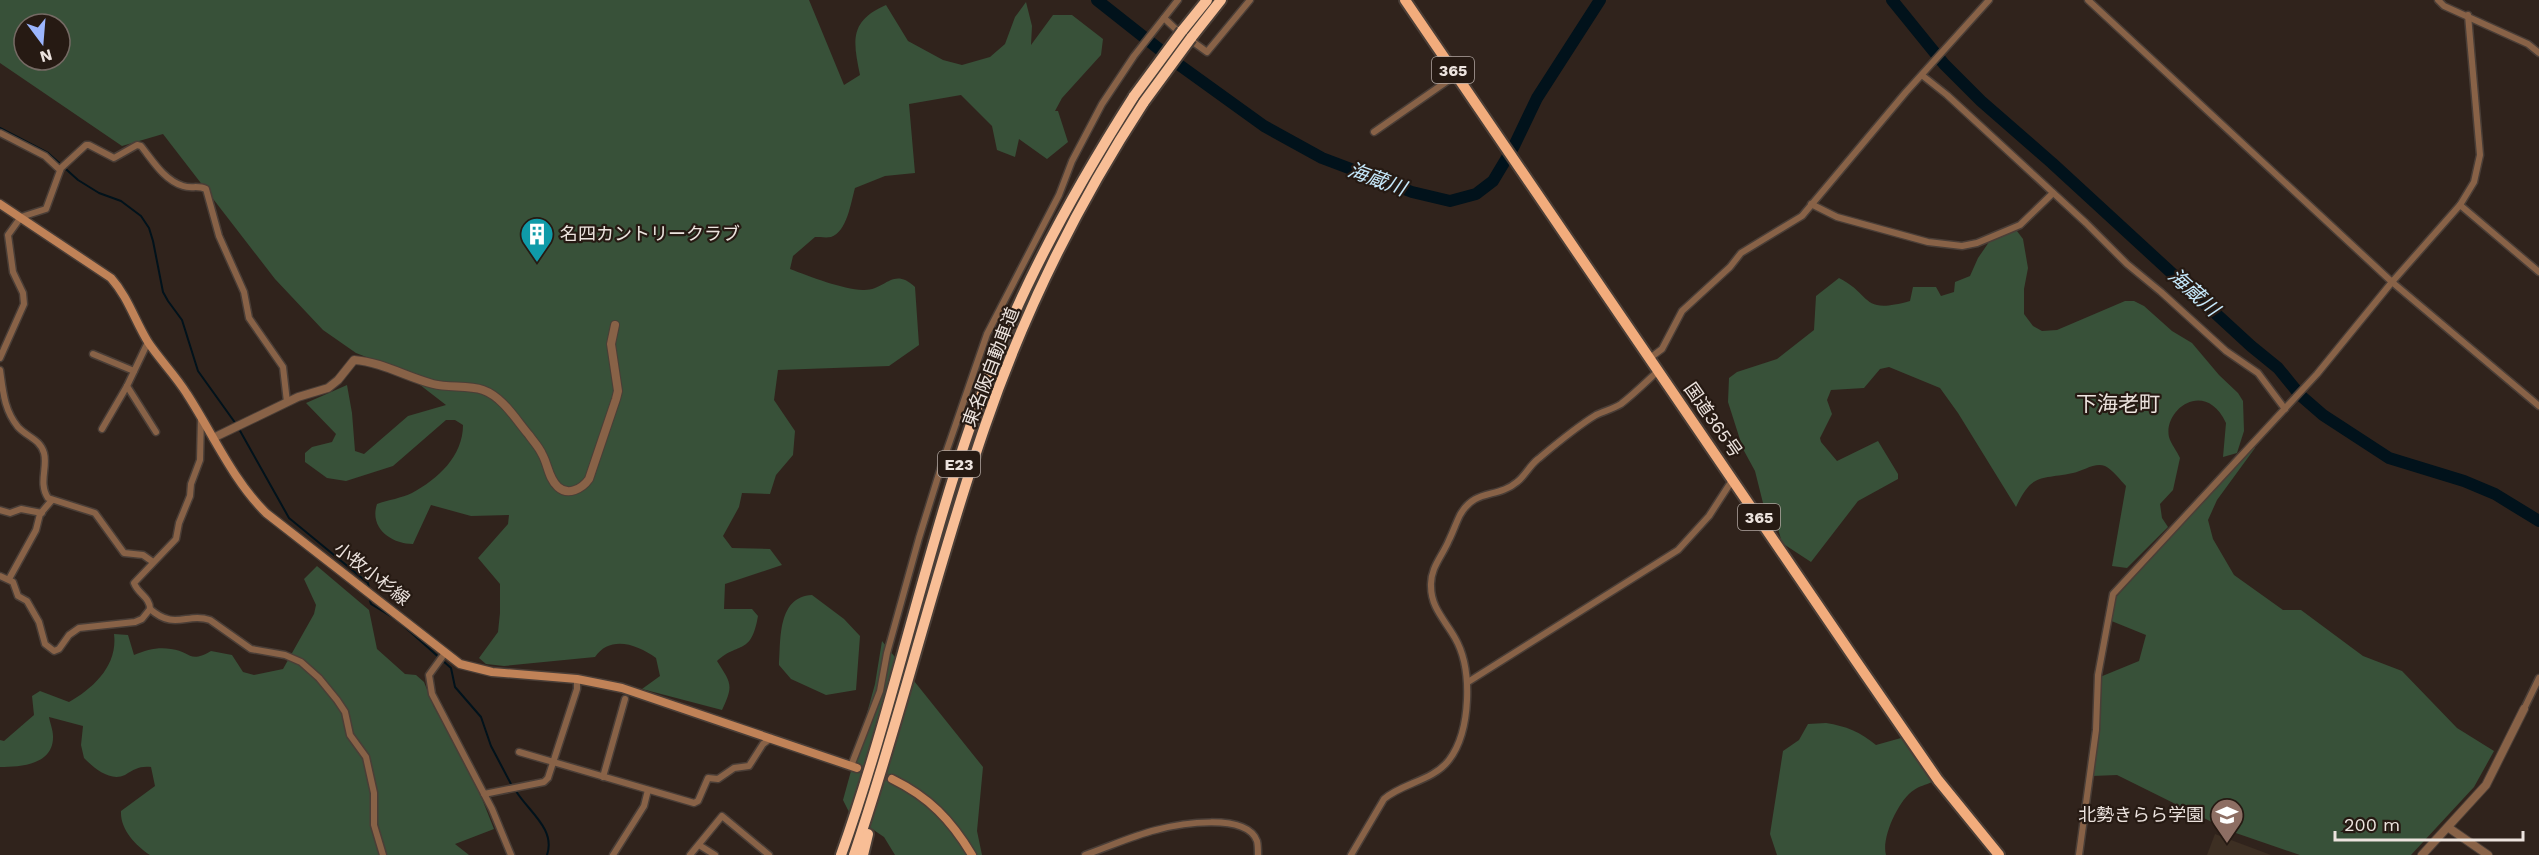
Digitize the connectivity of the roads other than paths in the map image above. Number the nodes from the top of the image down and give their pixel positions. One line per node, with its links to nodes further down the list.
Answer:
1 (1178, 0): 10 (street)
2 (1207, 0): 11 (highway, 東名阪自動車道 / E23)
3 (1221, 0): 11 (highway, 東名阪自動車道 / E23)
4 (1250, 0): 10 (street)
5 (1405, 0): 13 (highway, 国道365号 / 365)
6 (1989, 0): 14 (street)
7 (2088, 0): 25 (street)
8 (2438, 0): 9 (street)
9 (2469, 15): 12 (street); 22 (street)
10 (1164, 18): 60 (street)
11 (1186, 34): 15 (highway, 東名阪自動車道 / E23, bridge)
12 (2539, 53)
13 (1456, 75): 17 (street); 30 (highway, 国道365号 / 365)
14 (1923, 76): 19 (street); 21 (street)
15 (1139, 99): 57 (highway, 東名阪自動車道 / E23); 73 (highway, 東名阪自動車道 / E23)
16 (0, 132): 18 (street)
17 (1374, 132)
18 (62, 167): 23 (street); 35 (street)
19 (2053, 193): 21 (street); 37 (street)
20 (0, 204): 23 (main road, 小牧小杉線)
21 (1811, 204): 30 (street)
22 (2460, 205): 24 (street); 25 (street)
23 (21, 217): 27 (main road, 小牧小杉線); 29 (street)
24 (2539, 272)
25 (2392, 282): 36 (street); 37 (street)
26 (615, 325): 35 (street)
27 (148, 342): 32 (street); 38 (main road, 小牧小杉線)
28 (93, 354): 32 (street)
29 (0, 358)
30 (1650, 358): 33 (highway, 国道365号 / 365)
31 (0, 370): 43 (street)
32 (134, 371): 34 (street)
33 (1658, 371): 42 (highway, 国道365号 / 365); 53 (street)
34 (127, 386): 39 (street); 40 (street)
35 (287, 402): 41 (street)
36 (2539, 406)
37 (2286, 408): 81 (street)
38 (201, 417): 41 (main road, 小牧小杉線); 46 (street)
39 (102, 429)
40 (156, 432)
41 (213, 438): 50 (main road, 小牧小杉線)
42 (1733, 479): 53 (street); 80 (highway, 国道365号 / 365)
43 (52, 500): 45 (street); 46 (street)
44 (0, 510): 45 (street)
45 (42, 513): 48 (street)
46 (153, 562): 49 (street)
47 (0, 576): 48 (street)
48 (9, 579): 49 (street)
49 (150, 609): 67 (street)
50 (444, 654): 52 (main road, 小牧小杉線); 64 (street)
51 (2539, 678): 55 (street)
52 (577, 679): 56 (main road, 小牧小杉線); 59 (street)
53 (1467, 682): 79 (street)
54 (625, 699): 61 (street)
55 (2524, 709): 65 (street)
56 (771, 738): 60 (main road, 小牧小杉線); 63 (street)
57 (890, 743): 74 (highway, 東名阪自動車道 / E23); 75 (highway)
58 (519, 752): 59 (street)
59 (555, 762): 61 (street); 64 (street)
60 (854, 767)
61 (603, 777): 63 (street)
62 (892, 779): 76 (main road)
63 (648, 790): 69 (street)
64 (484, 794): 68 (street)
65 (2449, 828): 82 (street); 83 (street)
66 (699, 845): 70 (street); 71 (street); 72 (street)
67 (383, 855)
68 (511, 855)
69 (613, 855)
70 (690, 855)
71 (715, 855)
72 (769, 855)
73 (841, 855)
74 (854, 855)
75 (863, 855)
76 (972, 855)
77 (1085, 855): 78 (street)
78 (1258, 855)
79 (1352, 855)
80 (1999, 855)
81 (2079, 855)
82 (2422, 855)
83 (2488, 855)

